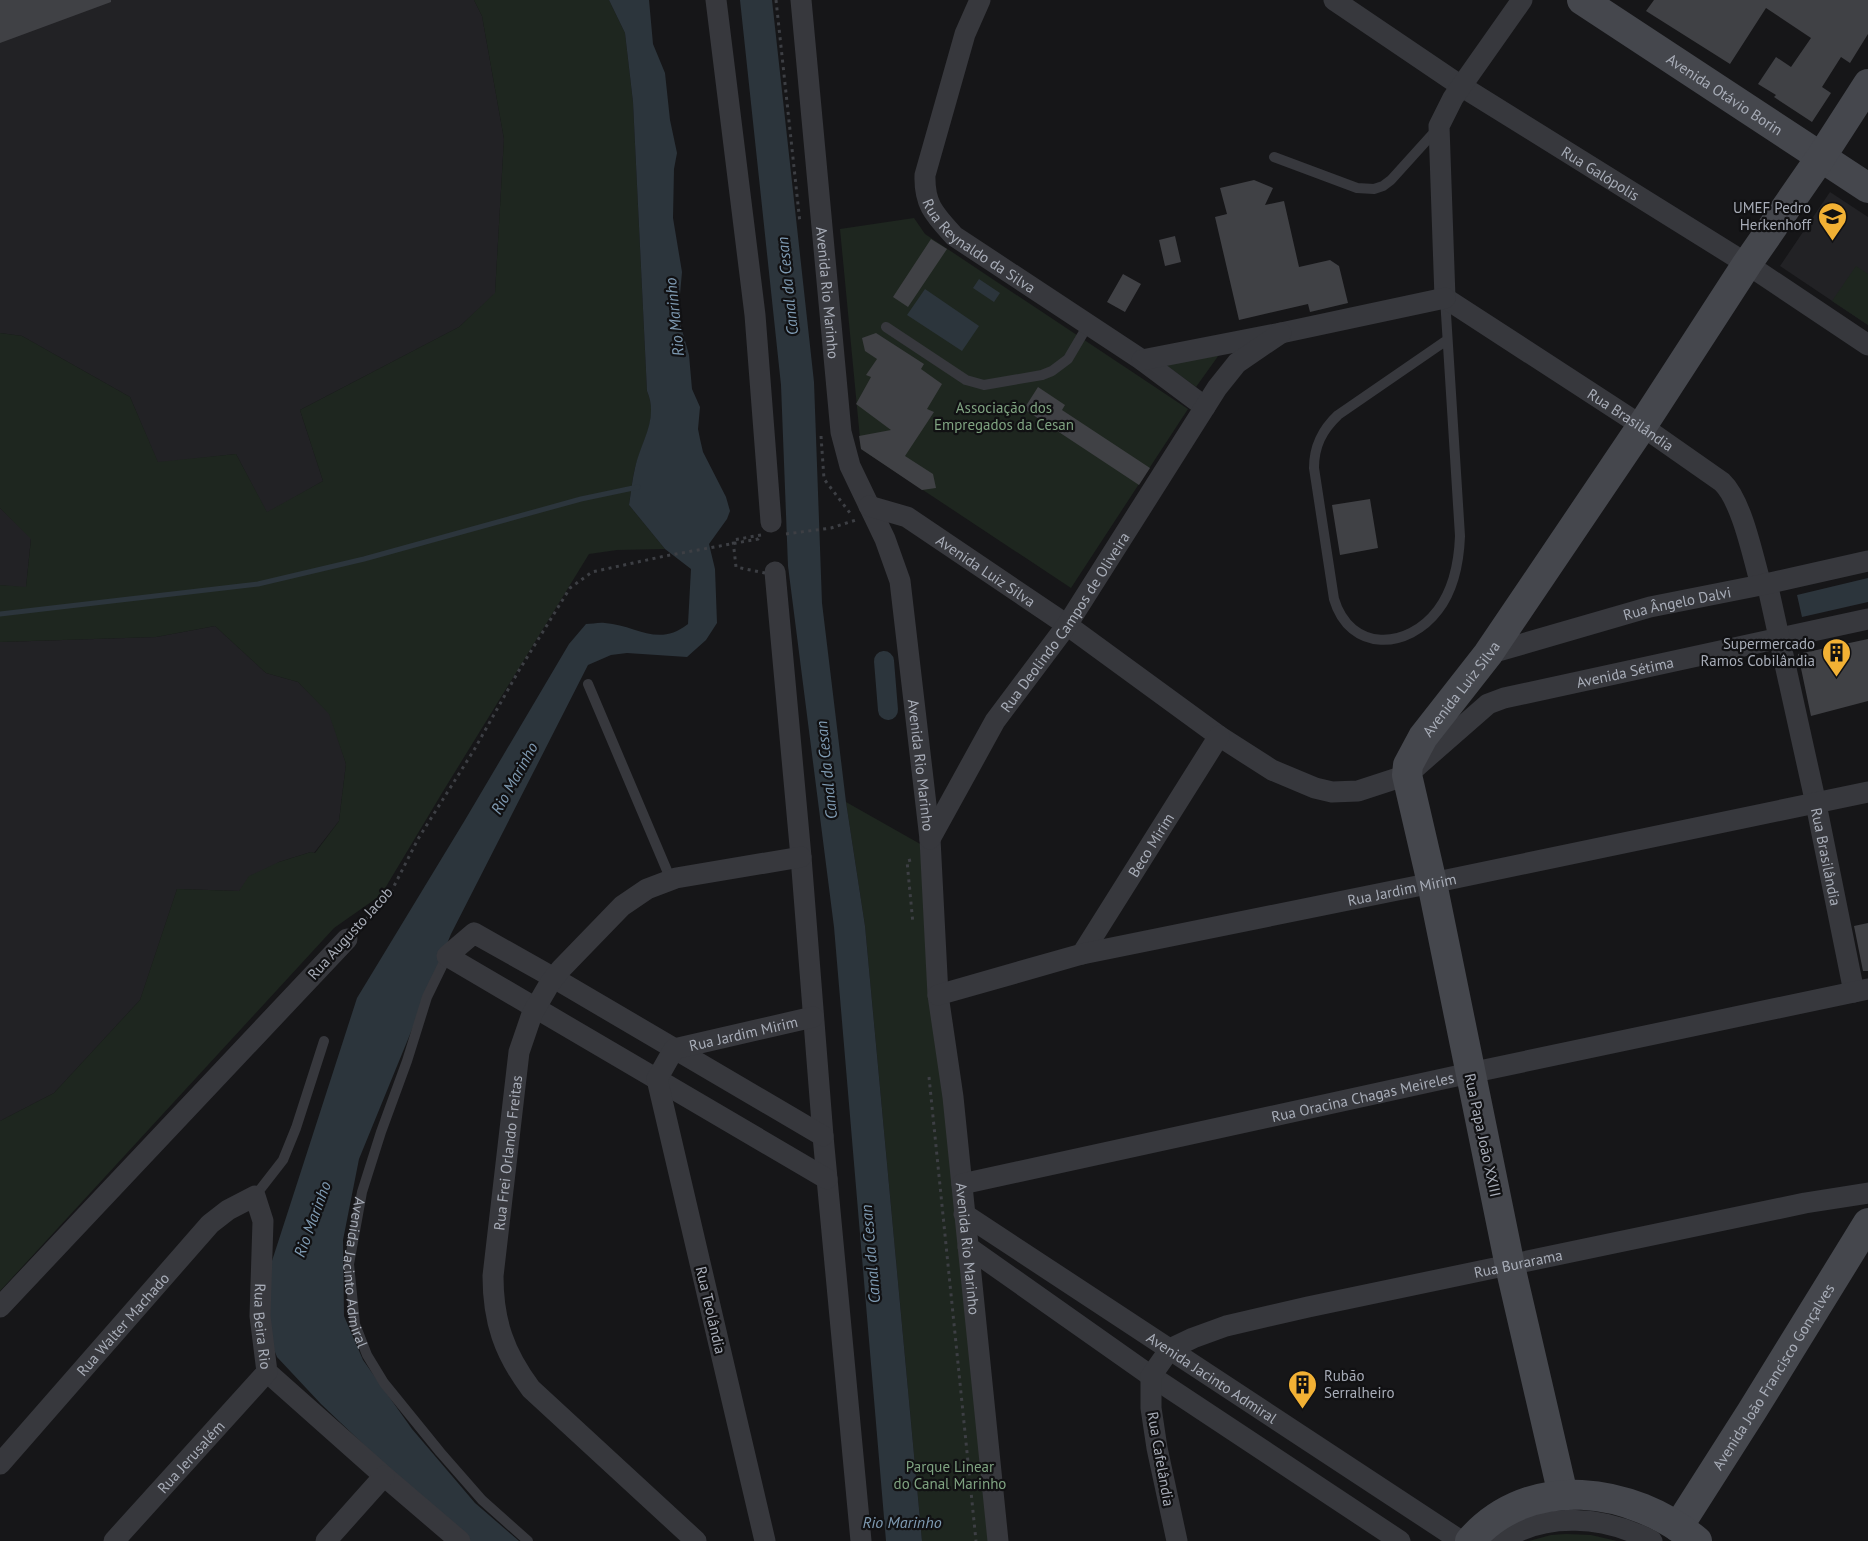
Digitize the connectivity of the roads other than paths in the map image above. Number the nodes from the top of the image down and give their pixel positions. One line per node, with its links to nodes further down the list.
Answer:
1 (716, 0): 24 (street)
2 (980, 0): 15 (street, Rua Reynaldo da Silva)
3 (1334, 0): 8 (street, Rua Galópolis)
4 (1522, 0): 8 (street)
5 (1582, 0): 11 (street, Avenida Otávio Borin)
6 (806, 5): 23 (street, Avenida Rio Marinho)
7 (1868, 84): 11 (street, Avenida Luiz Silva)
8 (1461, 86): 9 (street); 13 (street, Rua Galópolis)
9 (1439, 126): 10 (lane); 14 (street)
10 (1274, 157)
11 (1821, 157): 12 (street, Avenida Otávio Borin); 13 (street, Avenida Luiz Silva)
12 (1868, 188)
13 (1747, 264): 19 (street, Rua Galópolis); 22 (street, Avenida Luiz Silva)
14 (1444, 298): 17 (street); 18 (lane); 22 (street, Rua Brasilândia)
15 (1088, 325): 16 (lane); 20 (street, Rua Reynaldo da Silva)
16 (886, 327)
17 (1281, 333): 20 (street); 21 (street, Rua Deolindo Campos de Oliveira)
18 (1447, 340): 18 (lane)
19 (1868, 345)
20 (1142, 360): 21 (street, Rua Reynaldo da Silva)
21 (1205, 407): 29 (street, Rua Deolindo Campos de Oliveira)
22 (1642, 426): 27 (street, Rua Brasilândia); 31 (street, Avenida Luiz Silva)
23 (871, 510): 29 (street, Avenida Luiz Silva); 37 (street, Avenida Rio Marinho)
24 (769, 531)
25 (1868, 561): 27 (street, Rua Ângelo Dalvi)
26 (770, 572): 38 (street)
27 (1764, 584): 30 (street, Rua Brasilândia); 31 (street, Rua Ângelo Dalvi)
28 (1868, 619): 30 (street, Avenida Sétima)
29 (1067, 625): 33 (street, Avenida Luiz Silva); 37 (street, Rua Deolindo Campos de Oliveira)
30 (1780, 639): 34 (street, Avenida Sétima); 36 (street, Rua Brasilândia)
31 (1488, 654): 34 (street, Avenida Luiz Silva)
32 (588, 684): 39 (lane)
33 (1219, 736): 34 (street, Avenida Luiz Silva); 42 (street, Beco Mirim)
34 (1407, 775): 40 (street, Rua Papa João XXIII)
35 (1868, 792): 36 (street, Rua Jardim Mirim)
36 (1816, 804): 40 (street, Rua Jardim Mirim); 45 (street, Rua Brasilândia)
37 (931, 849): 46 (street, Avenida Rio Marinho)
38 (801, 857): 39 (street, Rua Frei Orlando Freitas); 48 (street)
39 (671, 880): 44 (street, Rua Frei Orlando Freitas)
40 (1432, 883): 42 (street, Rua Jardim Mirim); 51 (street, Rua Papa João XXIII)
41 (347, 939): 62 (street, Rua Augusto Jacob)
42 (1082, 954): 46 (street, Rua Jardim Mirim)
43 (447, 956): 44 (street, Avenida Jacinto Admiral); 47 (street); 73 (lane, Avenida Jacinto Admiral)
44 (554, 978): 47 (street, Rua Frei Orlando Freitas); 50 (street, Avenida Jacinto Admiral)
45 (1861, 990): 51 (street, Rua Oracina Chagas Meireles)
46 (938, 995): 55 (street, Avenida Rio Marinho)
47 (536, 1007): 52 (street); 74 (street, Rua Frei Orlando Freitas)
48 (813, 1017): 50 (street, Rua Jardim Mirim); 53 (street)
49 (324, 1041): 57 (lane)
50 (674, 1049): 52 (street); 53 (street, Avenida Jacinto Admiral)
51 (1470, 1073): 55 (street, Rua Oracina Chagas Meireles); 61 (street, Rua Papa João XXIII)
52 (657, 1079): 54 (street); 75 (street, Rua Teolândia)
53 (823, 1136): 54 (street)
54 (827, 1179): 76 (street)
55 (962, 1184): 58 (street, Avenida Rio Marinho)
56 (1868, 1193): 61 (street, Rua Burarama)
57 (255, 1196): 64 (street, Rua Beira Rio); 66 (street, Rua Walter Machado)
58 (964, 1214): 60 (street, Avenida Rio Marinho); 63 (street, Avenida Jacinto Admiral)
59 (1868, 1223): 69 (street, Avenida João Francisco Gonçalves)
60 (968, 1247): 65 (street); 77 (street, Avenida Rio Marinho)
61 (1510, 1266): 63 (street, Rua Burarama); 68 (street, Rua Papa João XXIII)
62 (0, 1307)
63 (1170, 1349): 65 (street); 80 (street, Avenida Jacinto Admiral)
64 (267, 1372): 67 (street, Rua Beira Rio); 70 (street, Rua Jerusalém)
65 (1151, 1376): 78 (street, Rua Cafelândia); 79 (street)
66 (0, 1464)
67 (384, 1476): 71 (street); 72 (street, Rua Beira Rio)
68 (1563, 1495): 69 (street); 81 (street)
69 (1687, 1534)
70 (114, 1541)
71 (326, 1541)
72 (460, 1541)
73 (528, 1541)
74 (696, 1541)
75 (765, 1541)
76 (861, 1541)
77 (998, 1541)
78 (1177, 1541)
79 (1400, 1541)
80 (1461, 1541)
81 (1470, 1541)
82 (1501, 1541): 83 (street)
83 (1652, 1541)

